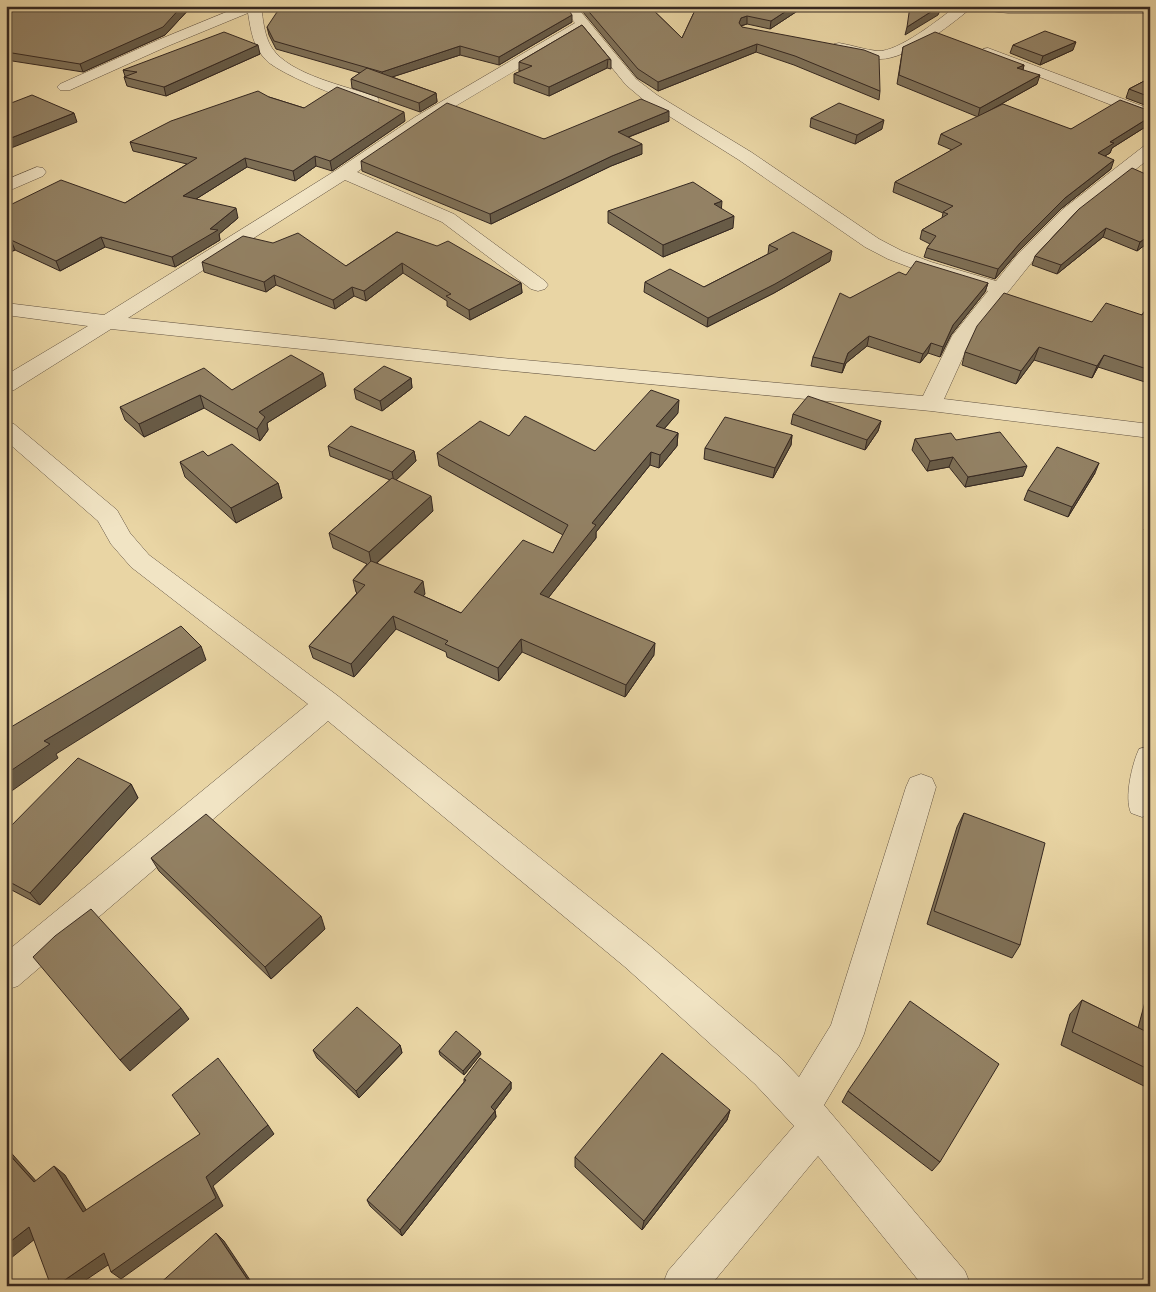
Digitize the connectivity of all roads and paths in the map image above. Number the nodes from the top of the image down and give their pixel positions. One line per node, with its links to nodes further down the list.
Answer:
1 (254, 6): 11 (street); 12 (street)
2 (569, 6): 6 (street)
3 (965, 6): 7 (street)
4 (975, 6): 5 (street)
5 (1150, 9)
6 (582, 24): 15 (street); 21 (street)
7 (933, 31): 8 (street); 9 (street)
8 (950, 38)
9 (822, 44)
10 (976, 47): 14 (street)
11 (65, 87)
12 (387, 106)
13 (404, 113): 15 (street)
14 (1150, 115)
15 (421, 120): 18 (street)
16 (1150, 150): 21 (street)
17 (37, 172): 19 (street)
18 (344, 173): 20 (street); 23 (street)
19 (6, 187)
20 (538, 285)
21 (1001, 288): 25 (street)
22 (6, 309): 23 (street)
23 (108, 322): 24 (street); 25 (street)
24 (6, 385)
25 (931, 404): 27 (street)
26 (6, 429): 28 (street)
27 (1150, 431)
28 (328, 704): 32 (street); 33 (street)
29 (1150, 758): 31 (street)
30 (921, 787): 33 (street)
31 (1142, 804)
32 (6, 974)
33 (810, 1117): 34 (street); 35 (street)
34 (683, 1286)
35 (950, 1286)

